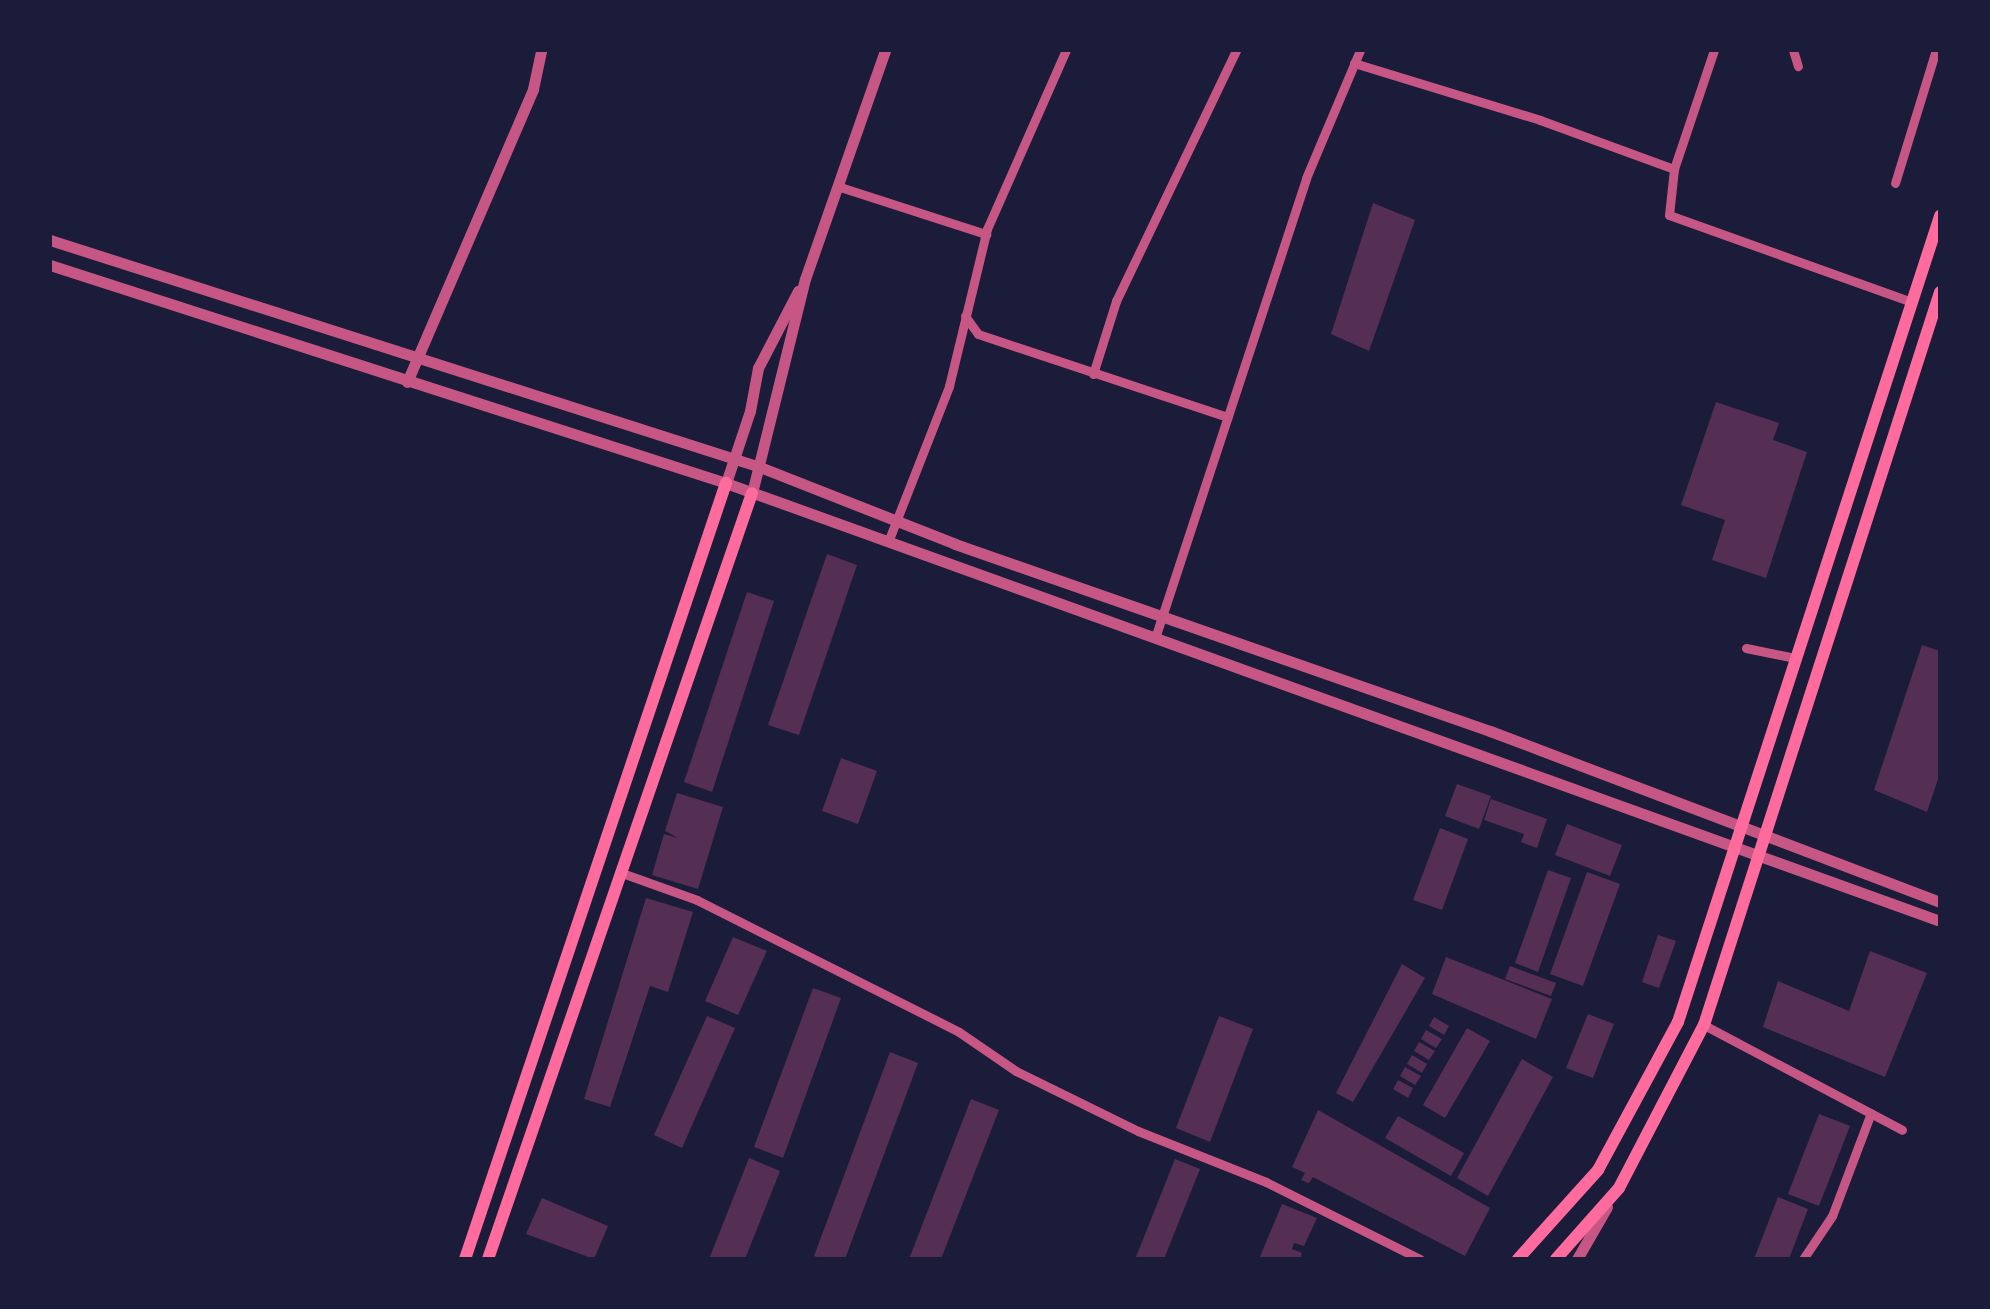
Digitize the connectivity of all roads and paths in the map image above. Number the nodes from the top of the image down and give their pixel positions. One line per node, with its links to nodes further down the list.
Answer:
1 (541, 50): 22 (street)
2 (885, 50): 13 (street)
3 (1066, 50): 15 (street)
4 (1236, 50): 23 (street)
5 (1360, 50): 9 (street)
6 (1714, 50): 11 (street)
7 (1793, 50): 10 (street)
8 (1936, 50): 12 (street)
9 (1354, 62): 11 (street); 25 (street)
10 (1798, 66)
11 (1674, 169): 20 (street)
12 (1895, 183)
13 (837, 186): 15 (street); 18 (street)
14 (1940, 216): 20 (main road)
15 (986, 234): 21 (street)
16 (50, 240): 22 (street)
17 (50, 265): 24 (street)
18 (805, 279): 26 (street); 27 (street)
19 (1940, 292): 37 (main road)
20 (1912, 302): 35 (main road)
21 (965, 316): 23 (street); 30 (street)
22 (417, 357): 24 (street); 26 (street)
23 (1092, 374): 25 (street)
24 (407, 382): 28 (street)
25 (1228, 417): 32 (street)
26 (734, 460): 27 (street); 28 (street)
27 (760, 467): 29 (street); 30 (street)
28 (726, 483): 29 (street); 47 (main road)
29 (752, 492): 31 (street); 40 (main road)
30 (897, 521): 31 (street); 32 (street)
31 (888, 542): 33 (street)
32 (1162, 616): 33 (street); 36 (street)
33 (1156, 635): 38 (street)
34 (1746, 648): 35 (street)
35 (1795, 658): 36 (main road)
36 (1742, 828): 37 (street); 38 (main road)
37 (1764, 836): 39 (main road); 41 (street)
38 (1736, 846): 39 (street); 50 (main road)
39 (1758, 854): 42 (street); 43 (main road)
40 (622, 873): 48 (main road); 49 (street)
41 (1940, 902)
42 (1940, 920)
43 (1704, 1025): 44 (street); 46 (main road)
44 (1871, 1113): 45 (street); 53 (street)
45 (1902, 1130)
46 (1618, 1188): 51 (main road); 52 (street)
47 (465, 1259)
48 (488, 1259)
49 (1420, 1259)
50 (1518, 1259)
51 (1556, 1259)
52 (1577, 1259)
53 (1803, 1259)

